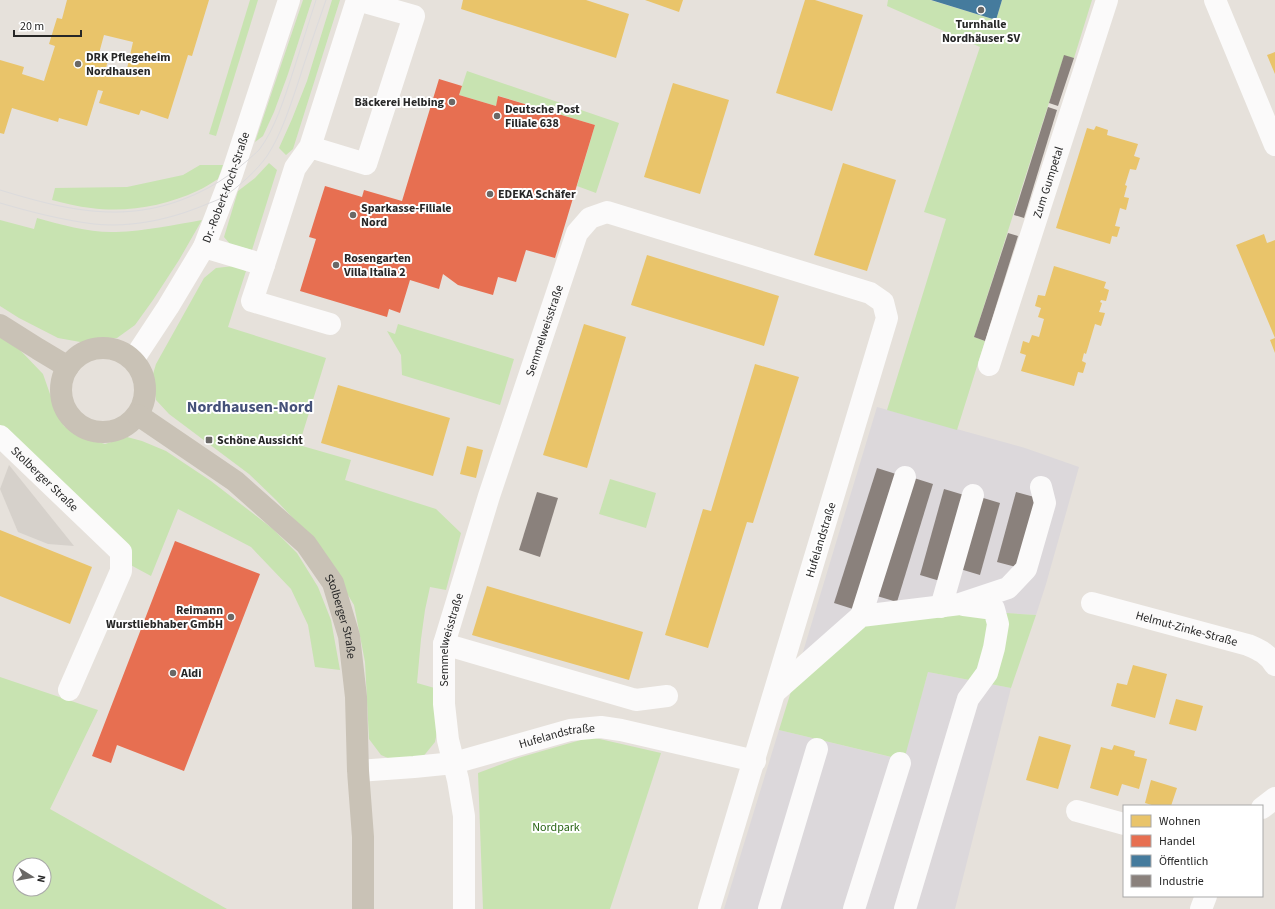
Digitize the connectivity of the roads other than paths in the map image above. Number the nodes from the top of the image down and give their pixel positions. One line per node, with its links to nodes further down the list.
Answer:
1 (289, 0): 8 (street, Dr.-Robert-Koch-Straße)
2 (357, 0): 5 (street); 7 (street)
3 (1107, 0): 14 (street, Zum Gumpetal)
4 (1215, 0): 6 (street)
5 (416, 8): 7 (street)
6 (1275, 145)
7 (310, 147): 9 (street)
8 (204, 247): 9 (street); 13 (street, Dr.-Robert-Koch-Straße)
9 (264, 265): 11 (street)
10 (887, 318): 24 (street, Semmelweisstraße); 27 (street, Hufelandstraße)
11 (330, 324)
12 (0, 325): 15 (main road)
13 (133, 360): 15 (main road); 16 (main road)
14 (990, 365)
15 (68, 366): 16 (main road)
16 (138, 415): 33 (main road, Stolberger Straße)
17 (0, 436): 26 (street, Stolberger Straße)
18 (904, 477): 23 (street)
19 (1041, 487): 22 (street)
20 (973, 495): 22 (street)
21 (1092, 603): 25 (street, Helmut-Zinke-Straße)
22 (950, 606): 23 (street); 44 (street)
23 (861, 616): 27 (street)
24 (444, 644): 28 (street); 31 (street, Semmelweisstraße)
25 (1275, 665)
26 (69, 690)
27 (775, 692): 30 (street, Hufelandstraße)
28 (667, 696)
29 (817, 749): 42 (street)
30 (755, 761): 31 (street, Hufelandstraße); 41 (street, Hufelandstraße)
31 (454, 763): 33 (street, Hufelandstraße); 40 (street, Semmelweisstraße)
32 (900, 763): 43 (street)
33 (358, 771): 39 (main road, Stolberger Straße)
34 (1275, 798): 35 (street)
35 (1263, 807)
36 (1077, 811): 37 (street)
37 (1123, 824)
38 (1206, 897): 45 (street)
39 (360, 909)
40 (464, 909)
41 (709, 909)
42 (769, 909)
43 (854, 909)
44 (905, 909)
45 (1201, 909)

